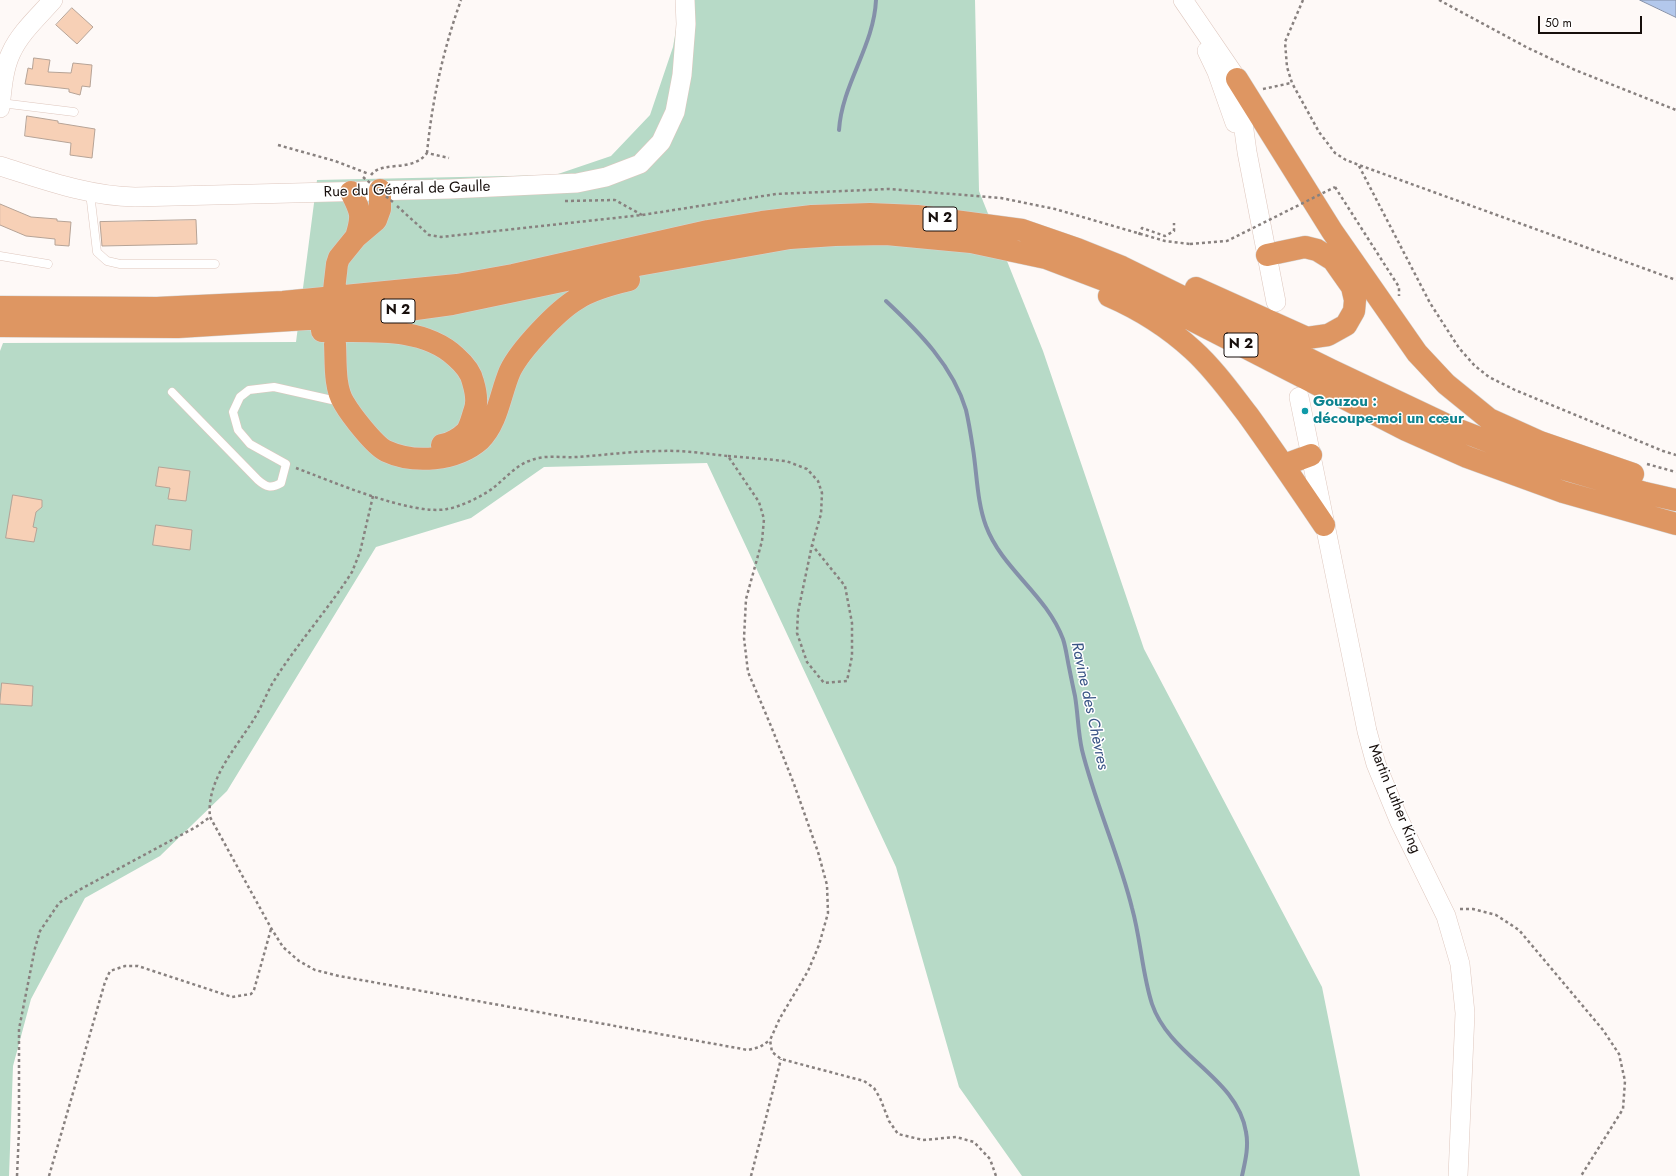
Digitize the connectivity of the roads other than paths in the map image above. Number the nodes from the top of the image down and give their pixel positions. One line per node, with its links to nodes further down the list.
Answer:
1 (53, 0): 4 (street)
2 (685, 0): 10 (street, Rue du Général de Gaulle)
3 (1186, 4): 5 (street); 8 (street)
4 (5, 54): 6 (street)
5 (1241, 86): 8 (street); 32 (highway)
6 (0, 106): 7 (lane)
7 (74, 112)
8 (1247, 152): 16 (street)
9 (0, 166): 11 (street, Rue du Général de Gaulle)
10 (368, 185): 11 (street, Rue du Général de Gaulle); 14 (highway); 14 (highway)
11 (90, 193): 19 (lane)
12 (1022, 230): 16 (highway); 22 (highway, N 2); 33 (highway, N 2)
13 (886, 234): 15 (highway, N 2); 31 (highway); 34 (highway, N 2)
14 (356, 237): 20 (highway)
15 (790, 238): 24 (highway, N 2); 29 (highway)
16 (1267, 255): 21 (street)
17 (0, 256): 18 (lane)
18 (48, 264)
19 (215, 264)
20 (334, 290)
21 (1276, 302)
22 (0, 307)
23 (0, 326): 24 (highway, N 2)
24 (178, 327): 29 (highway)
25 (335, 344): 28 (highway)
26 (172, 392): 28 (lane)
27 (1299, 397): 30 (street, Martin Luther King)
28 (343, 403): 29 (highway)
29 (366, 433)
30 (1311, 455): 31 (highway); 35 (street, Martin Luther King)
31 (1284, 465): 35 (highway)
32 (1676, 487)
33 (1676, 500)
34 (1676, 524)
35 (1324, 525): 36 (street, Martin Luther King)
36 (1458, 1176)

